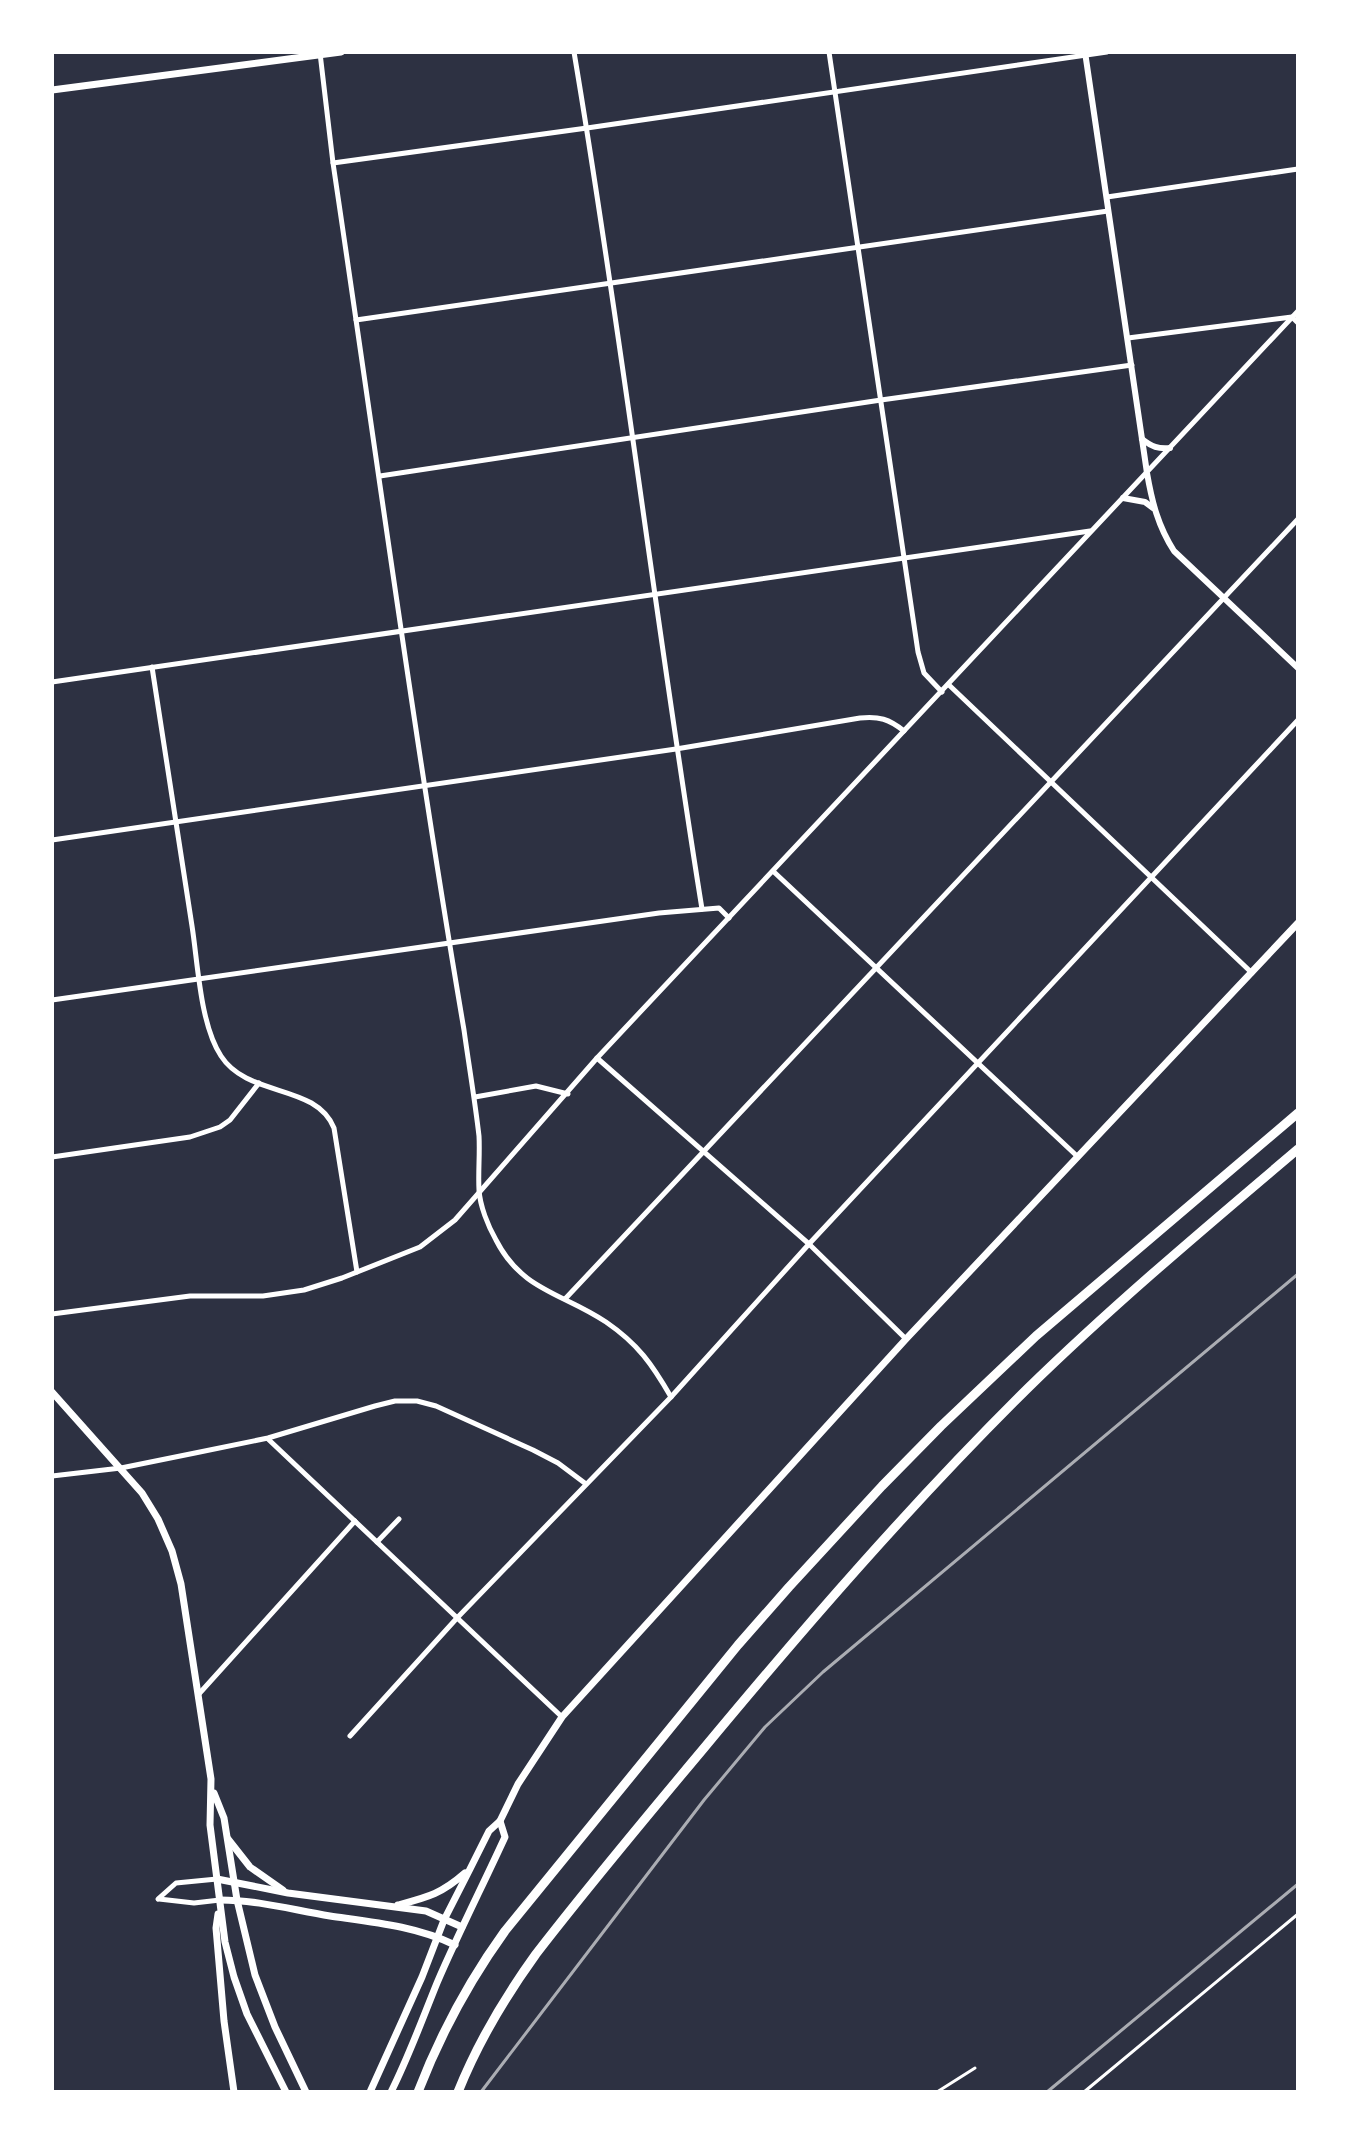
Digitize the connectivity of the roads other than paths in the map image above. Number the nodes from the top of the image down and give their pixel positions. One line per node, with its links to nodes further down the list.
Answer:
1 (341, 52): 5 (main road)
2 (574, 52): 9 (street)
3 (829, 52): 8 (street)
4 (1107, 52): 6 (street)
5 (320, 53): 7 (main road); 10 (street)
6 (1085, 54): 8 (street); 12 (street)
7 (52, 90)
8 (835, 91): 9 (street); 14 (street)
9 (587, 128): 10 (street); 15 (street)
10 (333, 163): 18 (street)
11 (1298, 169): 12 (street)
12 (1107, 197): 13 (street)
13 (1108, 211): 14 (street); 20 (street)
14 (858, 246): 15 (street); 22 (street)
15 (609, 282): 18 (street); 23 (street)
16 (1298, 311): 17 (street)
17 (1292, 317): 19 (street); 20 (street); 25 (street)
18 (356, 320): 27 (street)
19 (1298, 323)
20 (1128, 338): 21 (street)
21 (1132, 365): 22 (street); 24 (street)
22 (881, 400): 23 (street); 32 (street)
23 (633, 438): 27 (street); 33 (street)
24 (1142, 439): 25 (street); 26 (street)
25 (1170, 448): 26 (street)
26 (1147, 473): 28 (street); 29 (street)
27 (380, 476): 35 (street)
28 (1123, 498): 29 (street); 31 (street)
29 (1154, 508): 34 (street)
30 (1298, 519): 34 (street)
31 (1091, 531): 32 (street); 39 (street)
32 (904, 557): 33 (street); 40 (street)
33 (655, 594): 35 (street); 43 (street)
34 (1224, 598): 37 (street); 44 (street)
35 (402, 630): 36 (street); 45 (street)
36 (152, 667): 38 (street); 46 (street)
37 (1298, 668)
38 (52, 682)
39 (949, 685): 40 (street); 44 (street)
40 (942, 693): 42 (street)
41 (1298, 720): 49 (street)
42 (904, 731): 43 (street); 48 (street)
43 (676, 749): 45 (street); 50 (street)
44 (1051, 782): 49 (street); 54 (street)
45 (425, 786): 46 (street); 53 (street)
46 (176, 822): 47 (street); 56 (street)
47 (52, 840)
48 (774, 872): 51 (street); 54 (street)
49 (1151, 877): 55 (street); 59 (street)
50 (702, 909): 51 (street); 53 (street)
51 (729, 918): 58 (street)
52 (1298, 923): 55 (main road)
53 (449, 943): 56 (street); 62 (street)
54 (876, 969): 59 (street); 65 (street)
55 (1252, 973): 67 (main road)
56 (200, 978): 57 (street); 60 (street)
57 (52, 1000)
58 (597, 1058): 61 (street); 65 (street)
59 (977, 1063): 67 (street); 69 (street)
60 (259, 1083): 66 (street); 70 (street)
61 (568, 1094): 62 (street); 68 (street)
62 (475, 1097): 68 (street)
63 (1298, 1113): 108 (highway)
64 (1298, 1149): 109 (highway)
65 (703, 1152): 69 (street); 71 (street)
66 (52, 1157)
67 (1078, 1157): 73 (main road)
68 (479, 1193): 70 (street); 71 (street)
69 (809, 1244): 73 (street); 75 (street)
70 (357, 1272): 72 (street)
71 (565, 1299): 75 (street)
72 (52, 1314)
73 (906, 1339): 85 (main road)
74 (52, 1392): 77 (main road)
75 (671, 1397): 79 (street)
76 (268, 1438): 77 (street); 79 (street); 81 (street)
77 (121, 1468): 78 (street); 84 (main road)
78 (52, 1476)
79 (586, 1484): 83 (street)
80 (399, 1519): 82 (street)
81 (355, 1521): 82 (street); 84 (street)
82 (377, 1542): 83 (street)
83 (457, 1618): 85 (street); 86 (street)
84 (198, 1695): 87 (main road)
85 (562, 1717): 88 (main road)
86 (350, 1736)
87 (212, 1788): 89 (main road); 91 (main road)
88 (500, 1821): 90 (main road); 99 (main road)
89 (227, 1838): 92 (main road); 93 (main road)
90 (470, 1869): 96 (main road); 98 (main road)
91 (217, 1879): 92 (main road); 94 (main road); 94 (street)
92 (233, 1881): 93 (main road); 95 (main road)
93 (288, 1893): 96 (main road)
94 (220, 1900): 95 (main road); 103 (main road); 104 (main road)
95 (237, 1900): 100 (main road); 105 (main road)
96 (393, 1907): 98 (main road)
97 (1298, 1914): 111 (lane)
98 (444, 1920): 99 (main road); 100 (main road)
99 (462, 1927): 101 (main road)
100 (438, 1936): 101 (main road); 106 (main road)
101 (455, 1945): 107 (main road)
102 (975, 2068): 110 (lane)
103 (234, 2092)
104 (286, 2092)
105 (306, 2092)
106 (370, 2092)
107 (391, 2092)
108 (418, 2092)
109 (458, 2092)
110 (937, 2092)
111 (1084, 2092)

